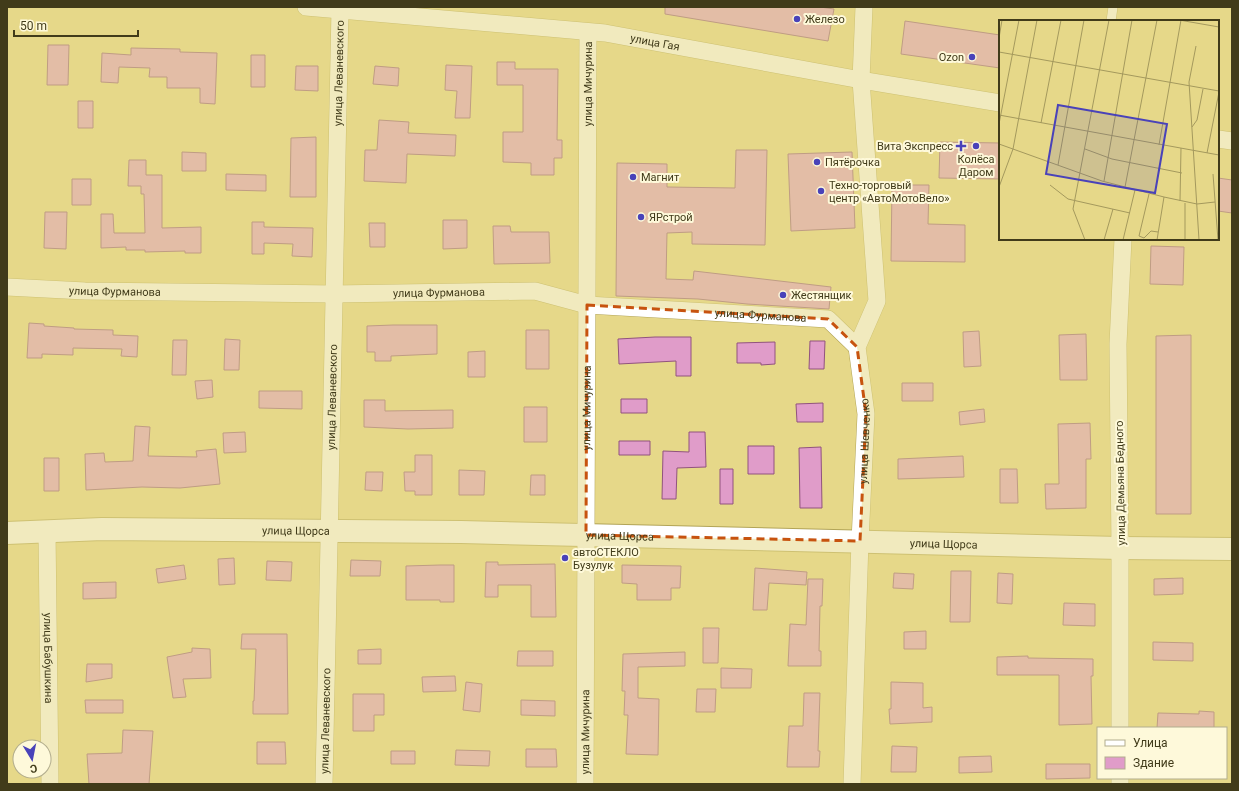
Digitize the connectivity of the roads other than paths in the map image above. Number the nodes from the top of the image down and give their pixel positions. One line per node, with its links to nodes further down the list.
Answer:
1 (306, 7): 4 (street, улица Гая)
2 (864, 7): 7 (street)
3 (1113, 7): 5 (lane)
4 (340, 10): 6 (street, улица Гая); 13 (street, улица Леваневского)
5 (1111, 20)
6 (588, 32): 7 (street, улица Гая); 14 (street, улица Мичурина)
7 (861, 80): 8 (street, улица Гая); 15 (street)
8 (999, 103)
9 (1219, 139): 10 (street)
10 (1232, 141)
11 (1123, 240): 21 (street, улица Демьяна Бедного)
12 (7, 287): 13 (street, улица Фурманова)
13 (334, 294): 14 (street, улица Фурманова); 16 (street, улица Леваневского)
14 (587, 305): 15 (street, улица Фурманова); 19 (street, улица Мичурина)
15 (857, 347): 20 (street, улица Шевченко)
16 (329, 531): 17 (main road, улица Щорса); 19 (main road, улица Щорса); 25 (street, улица Леваневского)
17 (47, 532): 18 (main road, улица Щорса); 24 (street, улица Бабушкина)
18 (7, 533)
19 (586, 535): 20 (main road, улица Щорса); 26 (street, улица Мичурина)
20 (860, 541): 21 (main road, улица Щорса); 27 (street, улица Шевченко)
21 (1120, 548): 22 (main road, улица Щорса); 23 (street, улица Демьяна Бедного)
22 (1232, 549)
23 (1120, 727)
24 (50, 784)
25 (324, 784)
26 (585, 784)
27 (852, 784)

